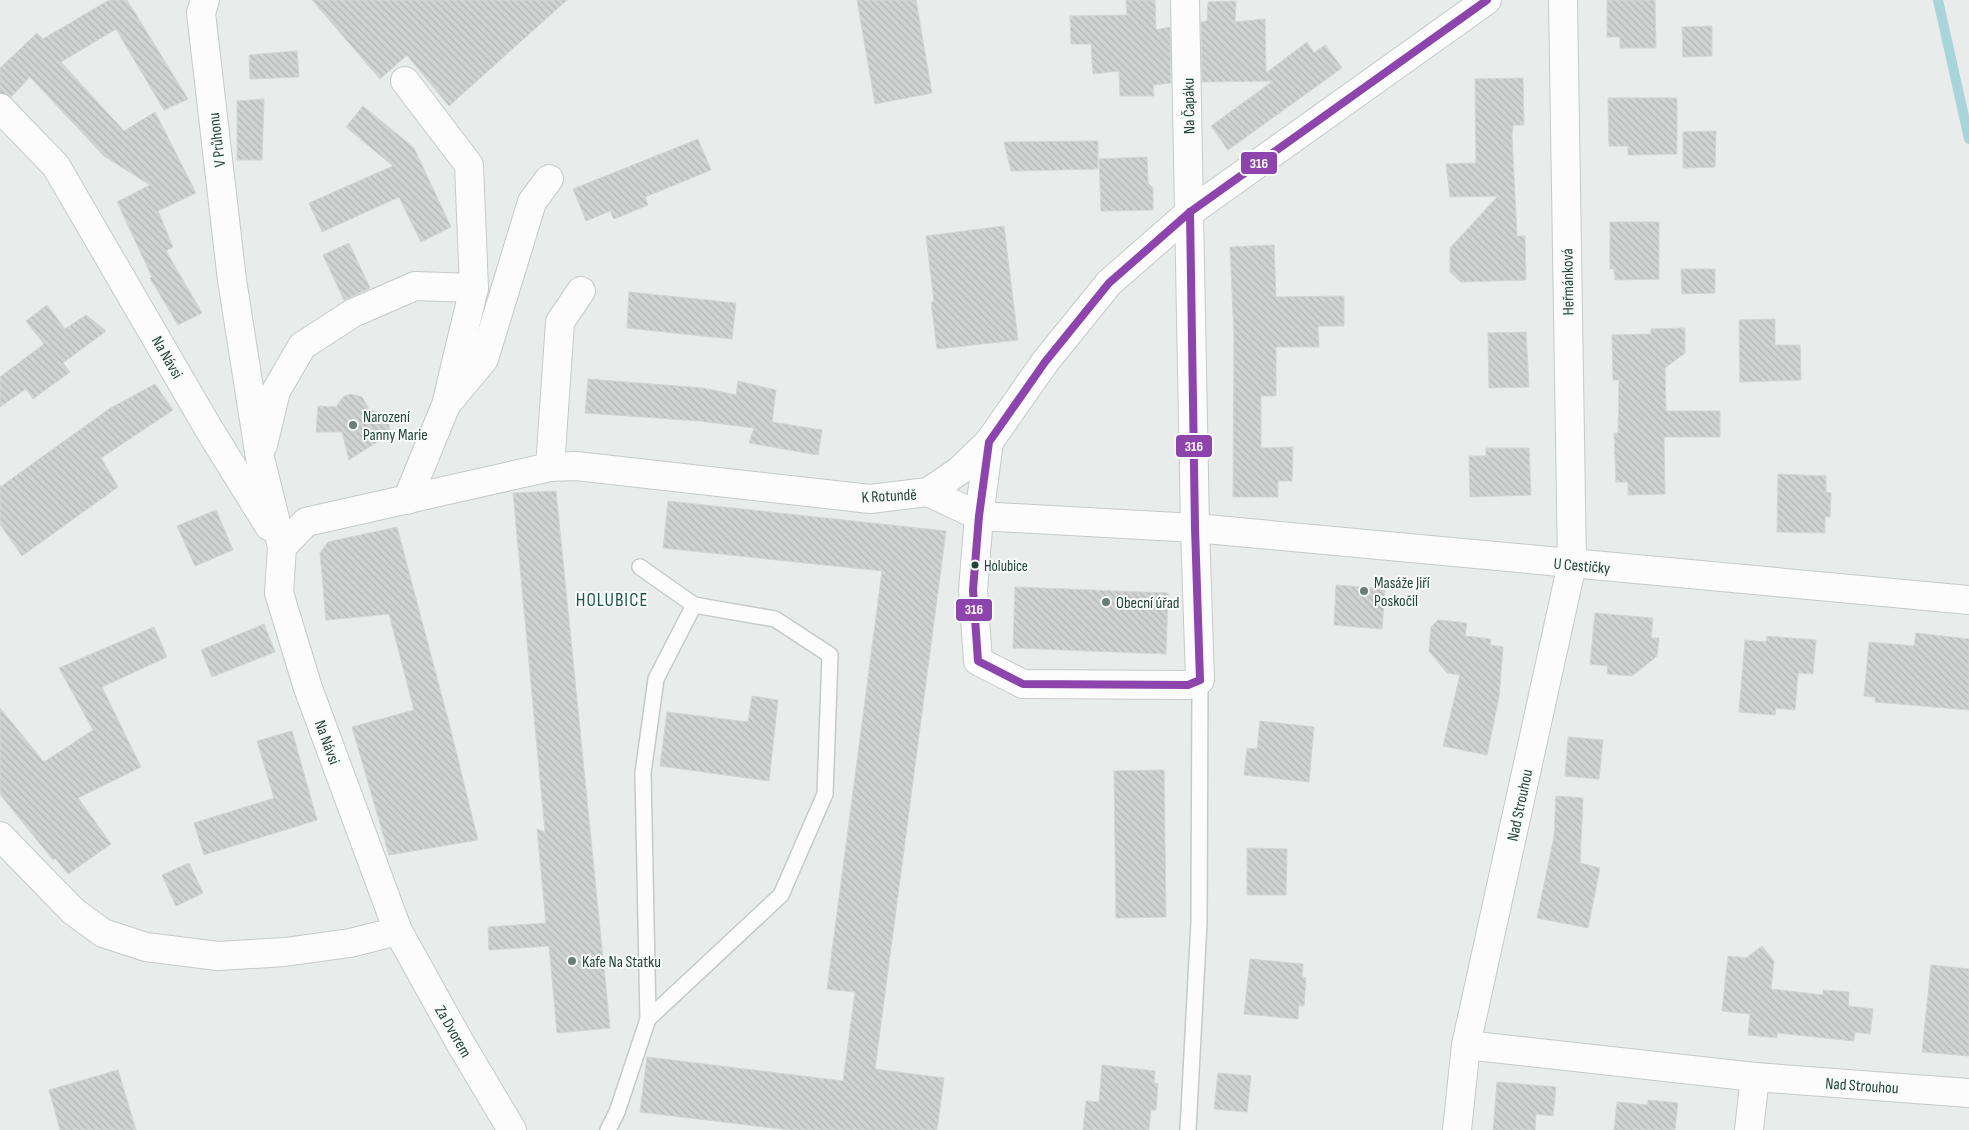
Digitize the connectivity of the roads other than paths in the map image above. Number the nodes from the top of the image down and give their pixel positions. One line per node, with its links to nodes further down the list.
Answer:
1 (205, 0): 9 (street, V Průhonu)
2 (1185, 0): 8 (street, Na Čapáku)
3 (1487, 0): 8 (street, K Rotundě)
4 (1563, 0): 21 (street, Heřmánková)
5 (405, 81): 10 (street)
6 (0, 108): 20 (street, Na Návsi)
7 (550, 179): 12 (street)
8 (1190, 212): 13 (street, K Rotundě); 19 (street, Na Čapáku)
9 (232, 280): 14 (street, Na Návsi)
10 (474, 288): 12 (street); 14 (street, Na Návsi)
11 (581, 291): 15 (street)
12 (446, 405): 17 (street)
13 (990, 442): 16 (street, K Rotundě); 18 (street)
14 (260, 458): 20 (street, Na Návsi)
15 (550, 467): 16 (street, K Rotundě); 17 (street)
16 (928, 492): 18 (street)
17 (407, 500): 20 (street)
18 (979, 516): 19 (street, U Cestičky); 25 (street)
19 (1195, 528): 21 (street, U Cestičky); 25 (street, Na Čapáku)
20 (282, 548): 27 (street, Na Návsi)
21 (1572, 564): 23 (street, U Cestičky); 29 (street, Nad Strouhou)
22 (640, 567): 24 (lane)
23 (1969, 600)
24 (694, 605): 28 (lane); 28 (lane)
25 (1200, 680): 34 (lane)
26 (0, 836): 27 (street)
27 (398, 931): 32 (street, Za Dvorem)
28 (648, 1019): 33 (lane)
29 (1466, 1045): 30 (street, Nad Strouhou); 35 (street, Nad Strouhou)
30 (1755, 1077): 31 (street, Nad Strouhou); 36 (street)
31 (1969, 1093)
32 (512, 1130)
33 (608, 1130)
34 (1188, 1130)
35 (1457, 1130)
36 (1749, 1130)

